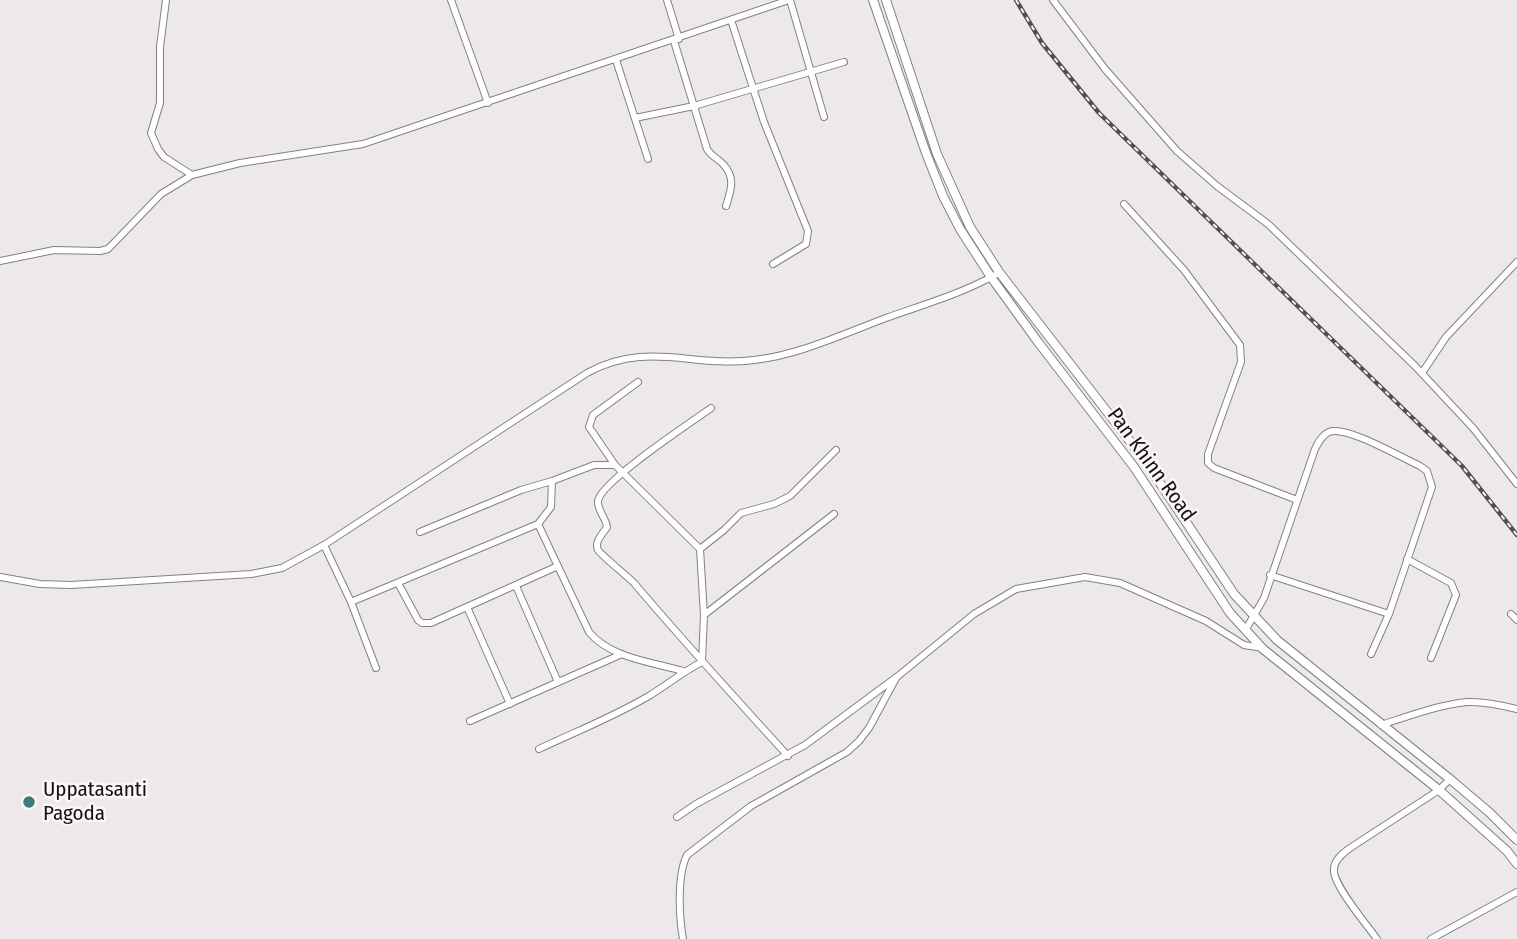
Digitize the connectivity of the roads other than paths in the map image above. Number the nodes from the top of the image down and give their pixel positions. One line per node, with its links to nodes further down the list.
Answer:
1 (166, 0): 19 (street)
2 (451, 0): 14 (street)
3 (667, 0): 9 (street)
4 (790, 0): 8 (street); 12 (street)
5 (873, 0): 28 (main road, Pan Khinn Road)
6 (886, 0): 27 (main road, Pan Khinn Road)
7 (1054, 0): 29 (street)
8 (731, 20): 9 (street); 13 (street)
9 (677, 40): 10 (street); 15 (street)
10 (616, 60): 14 (street); 17 (street)
11 (844, 62): 12 (street)
12 (810, 73): 13 (street); 16 (street)
13 (752, 90): 15 (street); 26 (street)
14 (488, 103): 20 (street)
15 (694, 106): 17 (street); 23 (street)
16 (824, 117)
17 (635, 118): 18 (street)
18 (648, 159)
19 (173, 164): 20 (street); 21 (street)
20 (192, 175): 21 (street)
21 (179, 181): 24 (street)
22 (1124, 204): 37 (street)
23 (726, 206)
24 (0, 261)
25 (1517, 262): 29 (street)
26 (774, 264)
27 (999, 272): 28 (street); 54 (main road, Pan Khinn Road)
28 (991, 277): 41 (street); 56 (main road, Pan Khinn Road)
29 (1422, 373): 36 (street)
30 (639, 382): 33 (street)
31 (711, 408): 34 (street)
32 (836, 450): 42 (street)
33 (615, 465): 34 (street); 35 (street)
34 (622, 472): 42 (street); 61 (street)
35 (552, 481): 39 (street); 40 (street)
36 (1517, 484)
37 (1297, 500): 43 (street); 45 (street)
38 (834, 514): 53 (street)
39 (538, 524): 44 (street); 47 (street)
40 (420, 533)
41 (324, 545): 46 (street); 49 (street)
42 (700, 549): 53 (street)
43 (1407, 559): 51 (street); 60 (street)
44 (558, 566): 48 (street); 58 (street)
45 (1270, 575): 51 (street); 54 (street)
46 (0, 577)
47 (398, 583): 49 (street); 50 (street)
48 (516, 586): 50 (street); 65 (street)
49 (351, 602): 62 (street)
50 (467, 607): 66 (street)
51 (1389, 614): 59 (street)
52 (1511, 614): 55 (street)
53 (704, 615): 61 (street)
54 (1254, 617): 56 (street); 69 (main road, Pan Khinn Road)
55 (1517, 620)
56 (1246, 629): 57 (main road, Pan Khinn Road)
57 (1263, 649): 64 (street); 73 (main road, Pan Khinn Road)
58 (622, 654): 63 (street); 65 (street)
59 (1371, 654)
60 (1431, 658)
61 (702, 662): 63 (street); 71 (street)
62 (376, 668)
63 (683, 671): 70 (street)
64 (898, 676): 71 (street); 78 (street)
65 (558, 682): 66 (street)
66 (510, 704): 68 (street)
67 (1517, 709): 69 (street)
68 (470, 721)
69 (1381, 725): 72 (main road, Pan Khinn Road)
70 (539, 749)
71 (788, 756): 74 (street)
72 (1450, 779): 73 (street); 75 (main road, Pan Khinn Road)
73 (1439, 790): 76 (main road, Pan Khinn Road); 79 (street)
74 (677, 817)
75 (1517, 840)
76 (1517, 864)
77 (1517, 892): 80 (street)
78 (683, 939)
79 (1377, 939)
80 (1431, 939)

